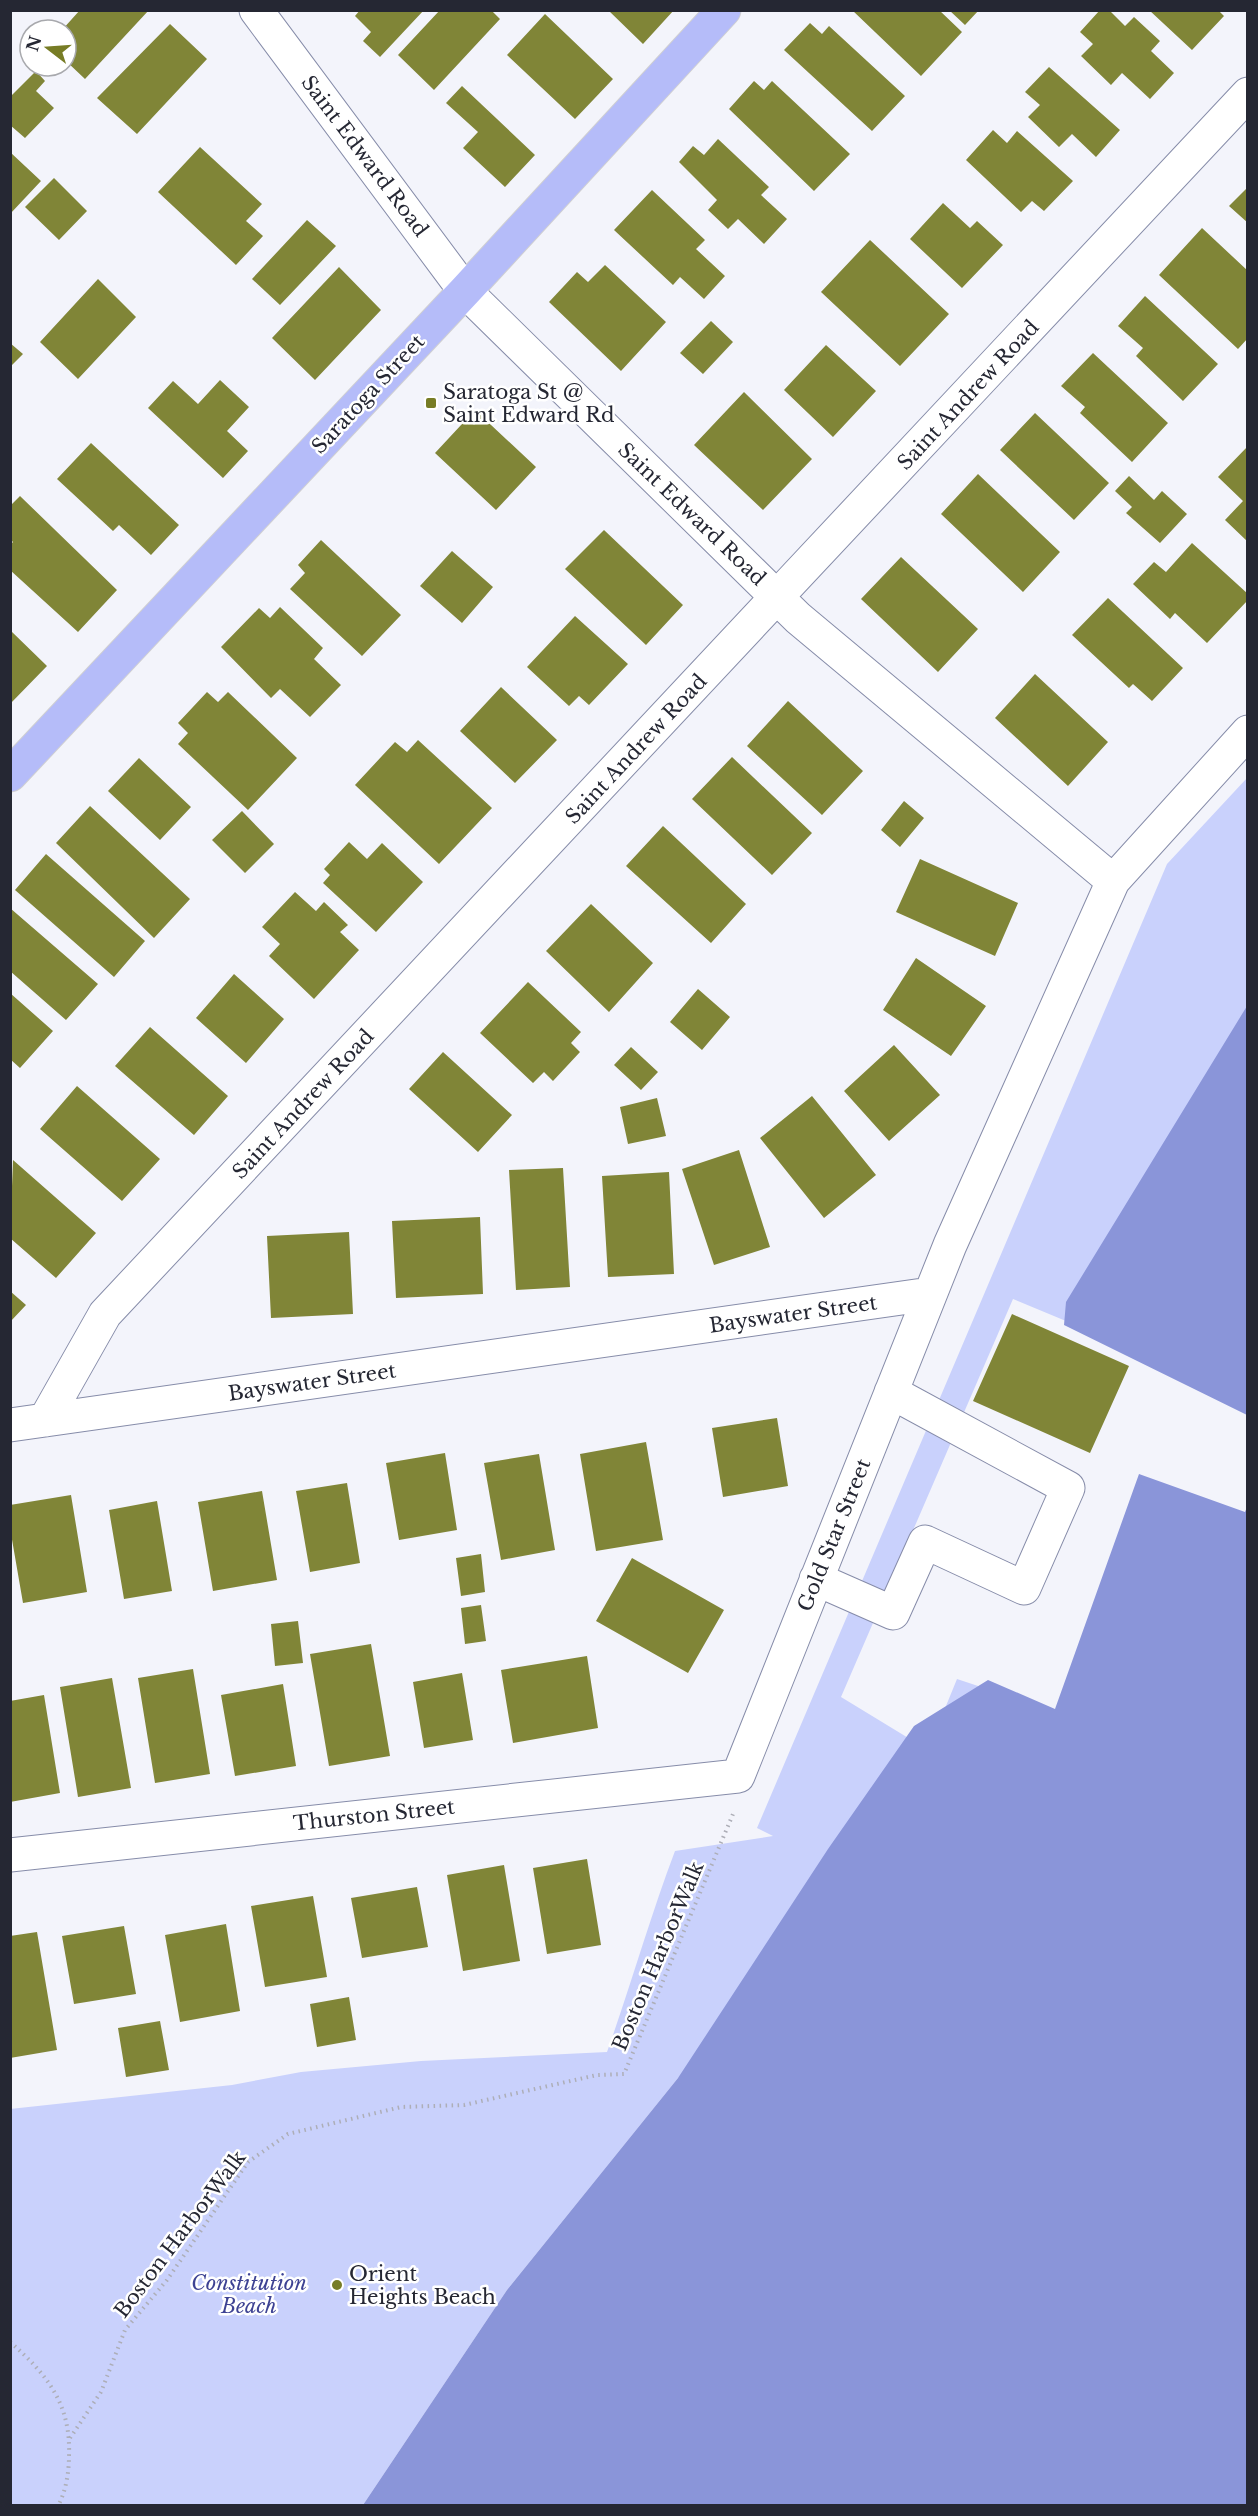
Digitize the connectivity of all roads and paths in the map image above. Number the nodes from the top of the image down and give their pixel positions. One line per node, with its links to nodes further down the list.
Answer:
1 (256, 10): 4 (street, Saint Edward Road)
2 (724, 10): 4 (main road, Saratoga Street)
3 (1248, 94): 5 (street, Saint Andrew Road)
4 (465, 291): 5 (street, Saint Edward Road); 7 (main road, Saratoga Street)
5 (777, 598): 8 (street, Saint Edward Road); 11 (street, Saint Andrew Road)
6 (1248, 732): 8 (street)
7 (10, 775)
8 (1113, 881): 9 (street)
9 (930, 1294): 10 (street, Gold Star Street); 11 (street, Bayswater Street)
10 (891, 1392): 13 (street, Gold Star Street); 13 (street)
11 (45, 1420): 12 (street, Bayswater Street)
12 (10, 1425)
13 (816, 1579): 14 (street, Gold Star Street)
14 (738, 1776): 16 (street, Thurston Street)
15 (734, 1814): 18 (path, Boston HarborWalk)
16 (10, 1855)
17 (10, 2342): 18 (path)
18 (70, 2438): 19 (path)
19 (58, 2505)

